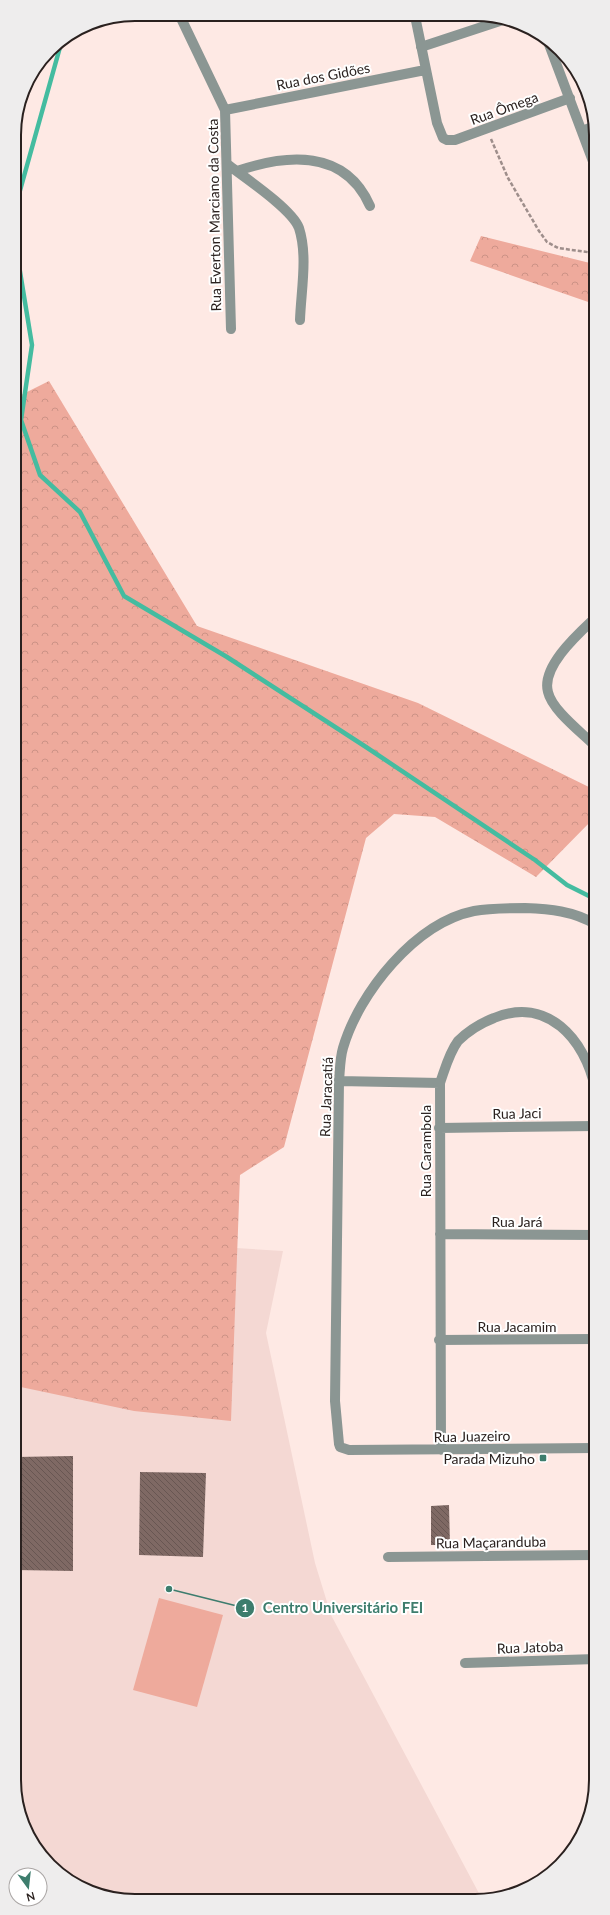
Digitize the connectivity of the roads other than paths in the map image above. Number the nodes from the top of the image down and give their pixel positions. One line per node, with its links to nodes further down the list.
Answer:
1 (182, 21): 8 (street, Rua Everton Marciano da Costa)
2 (416, 21): 4 (street)
3 (495, 23): 4 (street)
4 (420, 47): 6 (street)
5 (551, 50): 7 (street)
6 (425, 70): 7 (street, Rua Ômega); 8 (street, Rua dos Gidões)
7 (570, 98): 10 (street)
8 (225, 110): 12 (street, Rua Everton Marciano da Costa)
9 (589, 128): 10 (street)
10 (582, 131): 11 (street)
11 (589, 150)
12 (227, 164): 13 (street); 16 (street, Rua Everton Marciano da Costa)
13 (237, 171): 14 (street); 15 (street)
14 (370, 206)
15 (300, 320)
16 (231, 329)
17 (589, 624): 18 (street)
18 (589, 740)
19 (589, 920): 21 (street, Rua Jaracatiá)
20 (589, 1067): 22 (street, Rua Carambola)
21 (339, 1081): 22 (street); 30 (street, Rua Jaracatiá)
22 (440, 1083): 24 (street, Rua Carambola)
23 (589, 1126): 24 (street, Rua Jaci)
24 (439, 1128): 25 (street, Rua Carambola)
25 (440, 1234): 26 (street, Rua Jará); 28 (street, Rua Carambola)
26 (589, 1235)
27 (589, 1339): 28 (street, Rua Jacamim)
28 (440, 1340): 31 (street, Rua Carambola)
29 (589, 1448): 31 (street, Rua Juazeiro)
30 (349, 1450): 31 (street, Rua Juazeiro)
31 (440, 1450)
32 (589, 1555): 33 (street, Rua Maçaranduba)
33 (388, 1557)
34 (589, 1659): 35 (street, Rua Jatoba)
35 (465, 1662)

